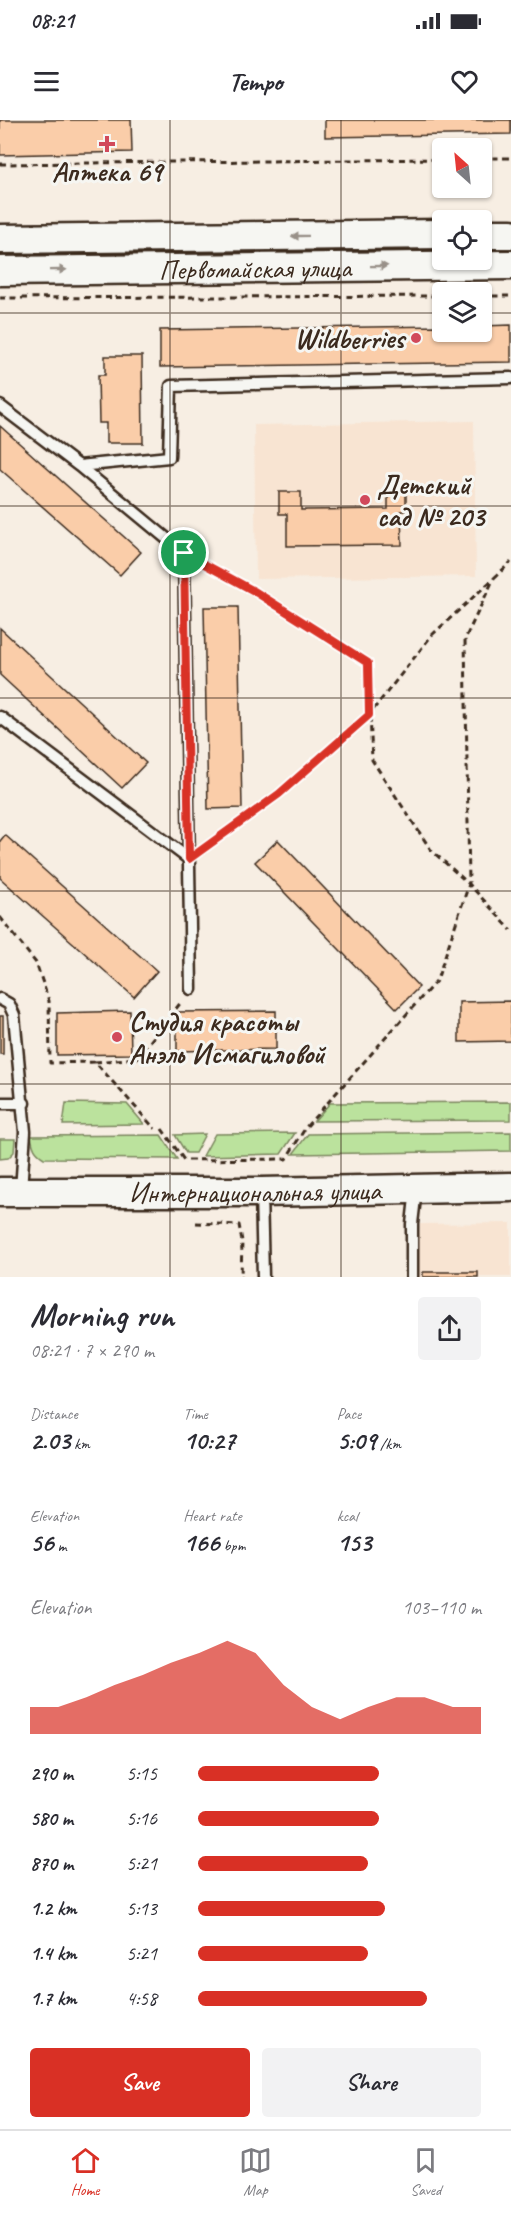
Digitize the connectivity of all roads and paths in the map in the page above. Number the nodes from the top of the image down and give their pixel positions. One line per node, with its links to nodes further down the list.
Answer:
1 (492, 158): 2 (path)
2 (511, 158)
3 (432, 159): 4 (path)
4 (0, 164)
5 (432, 234): 8 (main road, Первомайская улица, one-way to 8)
6 (492, 234): 7 (main road)
7 (511, 234)
8 (0, 239)
9 (511, 265): 10 (main road, Первомайская улица, one-way to 9)
10 (0, 271)
11 (432, 296): 14 (path)
12 (492, 296): 13 (path)
13 (511, 296)
14 (0, 298)
15 (511, 378): 17 (lane)
16 (0, 406): 17 (lane)
17 (80, 466): 18 (lane)
18 (184, 553): 21 (path); 23 (lane)
19 (511, 562): 20 (path)
20 (494, 578): 21 (path); 24 (path)
21 (369, 715): 23 (path); 24 (path)
22 (0, 717): 23 (lane)
23 (189, 859): 27 (lane)
24 (469, 884): 26 (path); 33 (path)
25 (0, 917): 29 (path)
26 (511, 930)
27 (191, 989): 29 (path)
28 (0, 999): 31 (lane)
29 (95, 1062): 32 (path)
30 (0, 1103): 31 (lane)
31 (24, 1103): 36 (lane)
32 (155, 1129)
33 (162, 1129)
34 (511, 1187): 35 (main road, Интернациональная улица)
35 (416, 1189): 37 (main road, Интернациональная улица); 41 (lane)
36 (10, 1192): 37 (main road, Интернациональная улица)
37 (261, 1192): 40 (lane)
38 (196, 1223): 39 (path)
39 (241, 1277)
40 (263, 1277)
41 (412, 1277)

